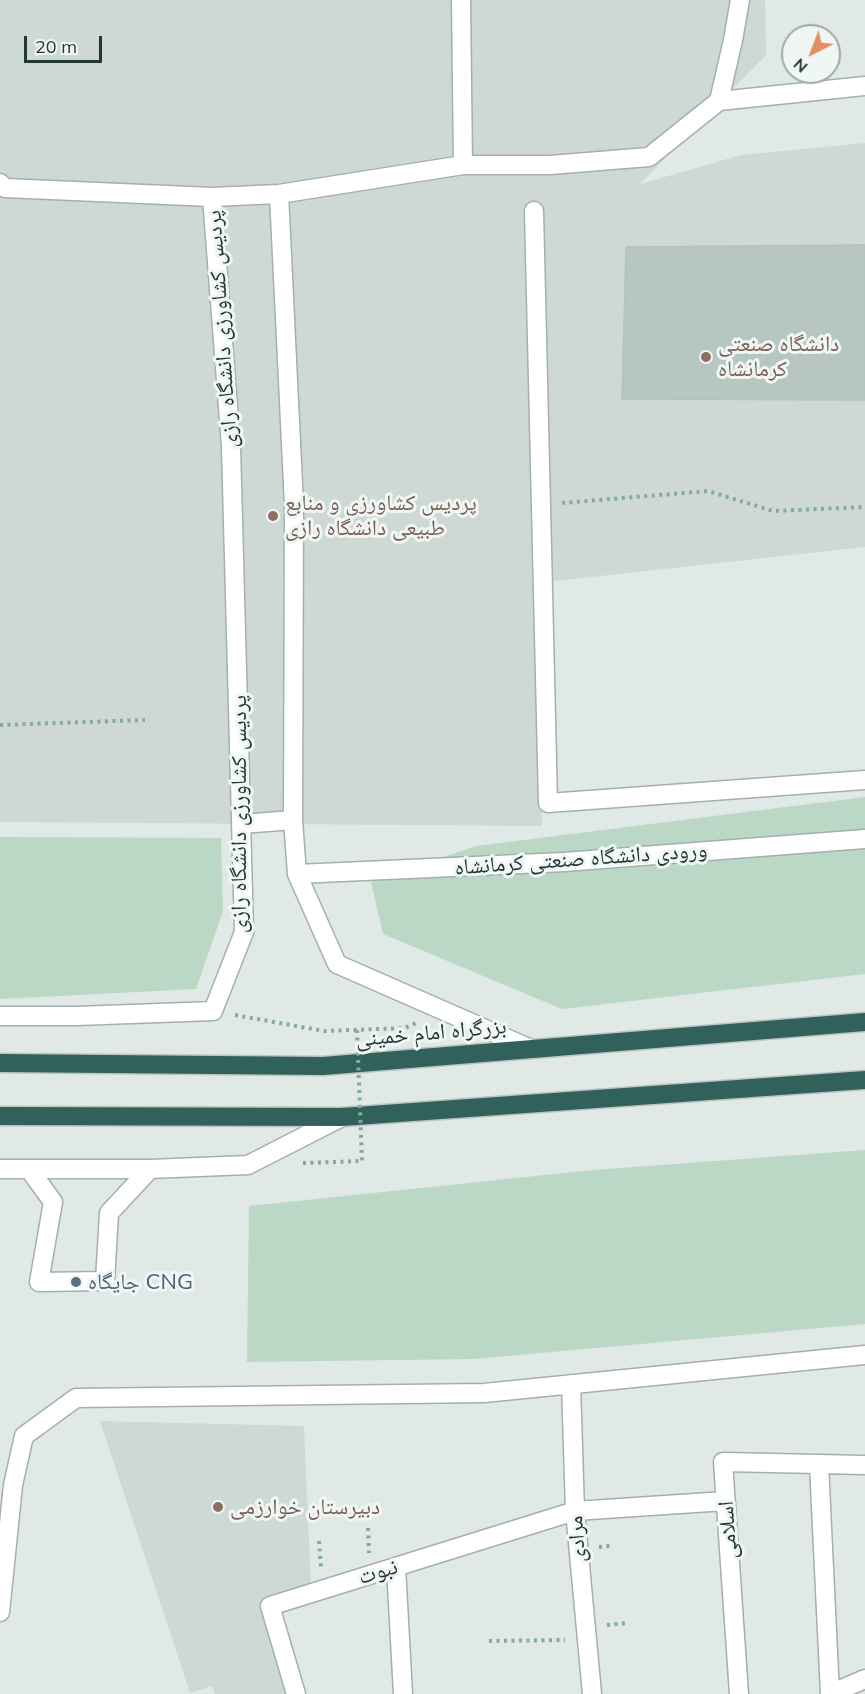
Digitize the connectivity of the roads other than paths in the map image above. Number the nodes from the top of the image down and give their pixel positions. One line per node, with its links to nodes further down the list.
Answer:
1 (462, 0): 5 (street)
2 (740, 0): 4 (street)
3 (865, 86): 4 (street)
4 (719, 100): 5 (street, پردیس کشاورزی دانشگاه رازی)
5 (463, 165): 7 (street, پردیس کشاورزی دانشگاه رازی)
6 (0, 183): 8 (street)
7 (279, 194): 8 (street, پردیس کشاورزی دانشگاه رازی); 11 (street)
8 (212, 197): 12 (street, پردیس کشاورزی دانشگاه رازی)
9 (534, 211): 10 (street)
10 (865, 780)
11 (293, 820): 12 (street); 14 (street)
12 (243, 824): 15 (street, پردیس کشاورزی دانشگاه رازی)
13 (865, 839): 14 (street, ورودی دانشگاه صنعتی کرمانشاه)
14 (297, 874): 17 (street)
15 (0, 1016)
16 (865, 1022): 17 (highway, بزرگراه امام خمینی)
17 (531, 1049): 18 (highway, بزرگراه امام خمینی)
18 (0, 1063)
19 (865, 1080): 21 (highway)
20 (0, 1116): 21 (highway)
21 (342, 1116): 24 (street)
22 (0, 1169): 23 (street)
23 (29, 1169): 24 (street); 24 (street)
24 (150, 1169)
25 (865, 1355): 26 (street)
26 (571, 1384): 29 (street); 31 (street, مرادی)
27 (819, 1464): 28 (street, اسلامی); 30 (street, اسلامی); 39 (street)
28 (865, 1465)
29 (7, 1484): 33 (street)
30 (726, 1501): 31 (street, نبوت); 38 (street, اسلامی)
31 (575, 1511): 32 (street, نبوت); 37 (street, مرادی)
32 (396, 1567): 35 (street, نبوت); 36 (street)
33 (0, 1606)
34 (865, 1679): 39 (street)
35 (296, 1694)
36 (403, 1694)
37 (592, 1694)
38 (739, 1694)
39 (830, 1694)

